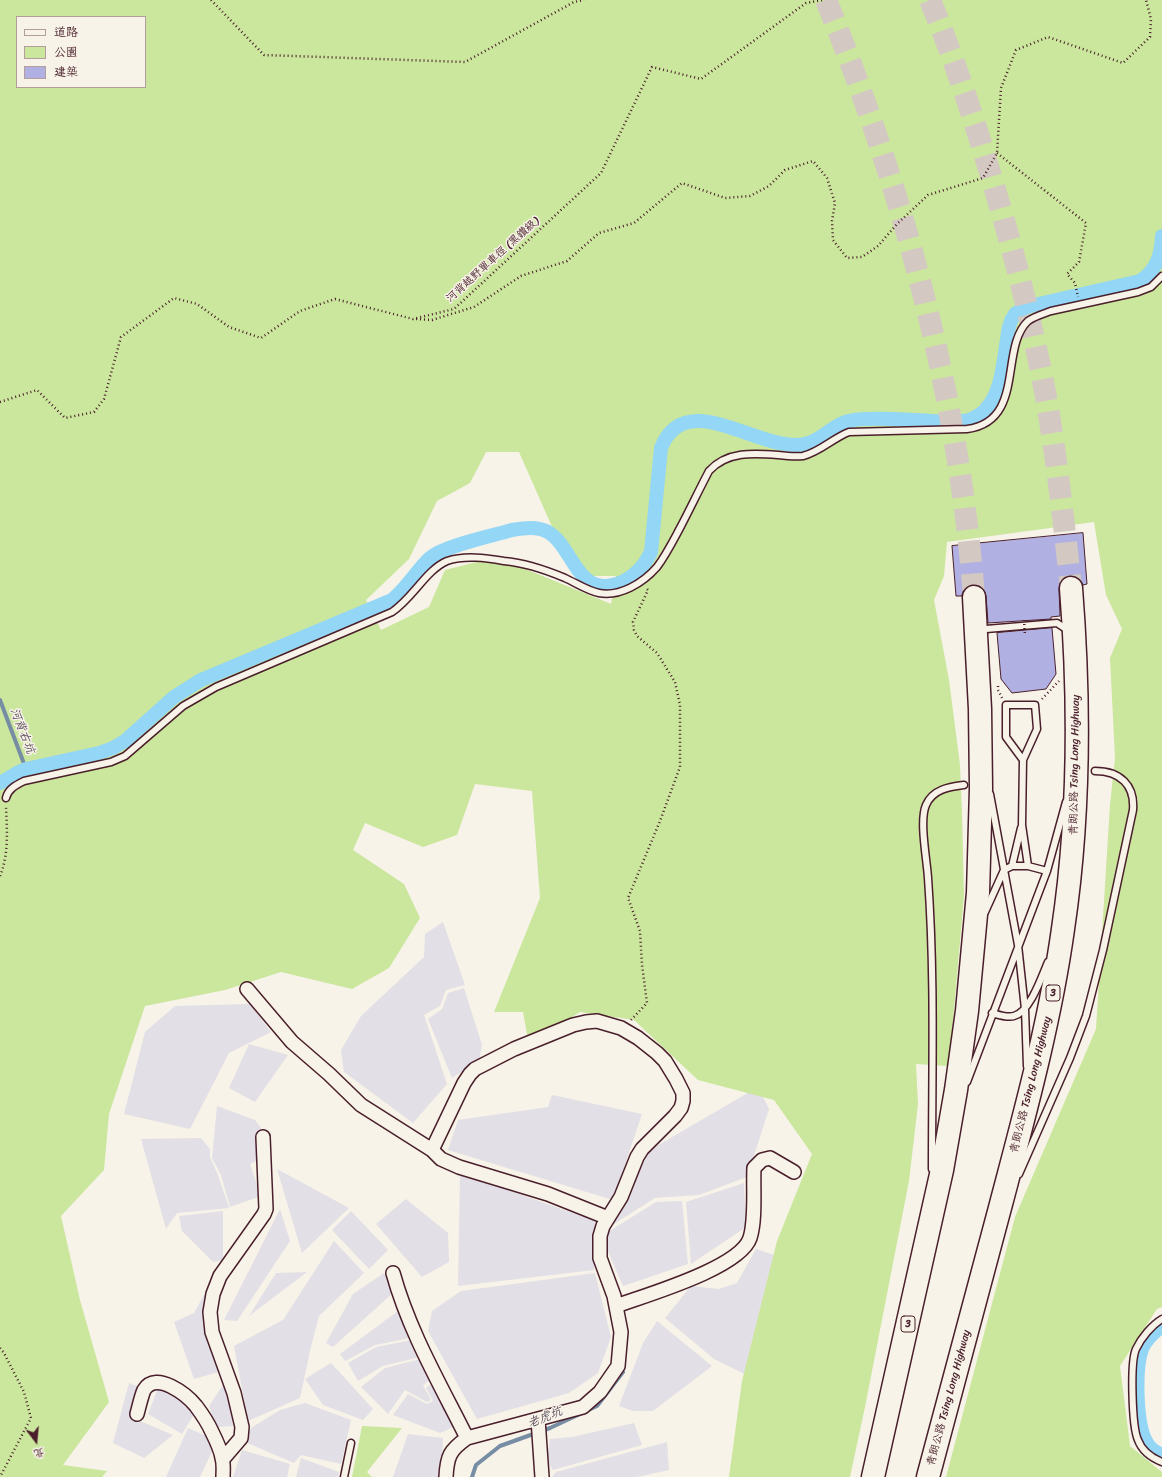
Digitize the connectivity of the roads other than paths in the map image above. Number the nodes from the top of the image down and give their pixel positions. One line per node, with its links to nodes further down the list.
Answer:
1 (1162, 276): 13 (lane)
2 (1071, 588): 5 (highway, 青朗公路 Tsing Long Highway / 3)
3 (974, 597): 4 (highway, 3)
4 (977, 634): 5 (lane); 6 (highway, 3)
5 (1074, 634): 7 (highway, 青朗公路 Tsing Long Highway / 3)
6 (981, 746): 10 (highway, 3); 17 (lane)
7 (1078, 753): 11 (lane); 19 (highway, 青朗公路 Tsing Long Highway / 3)
8 (1023, 760): 8 (lane); 14 (lane)
9 (1095, 771): 34 (lane)
10 (973, 787): 20 (highway, 3); 36 (lane)
11 (1069, 790)
12 (1068, 797): 18 (lane)
13 (6, 798)
14 (1022, 825): 15 (lane); 16 (lane)
15 (1012, 866): 16 (lane); 17 (lane)
16 (1028, 866): 18 (lane)
17 (1004, 870): 20 (lane); 21 (lane)
18 (1047, 871): 21 (lane)
19 (1064, 927): 23 (lane); 29 (highway, 青朗公路 Tsing Long Highway / 3)
20 (975, 932): 30 (highway, 3)
21 (1018, 945): 23 (lane); 24 (lane)
22 (247, 989): 32 (street)
23 (1025, 1009): 24 (lane); 25 (lane)
24 (992, 1013): 27 (lane)
25 (1027, 1069)
26 (1028, 1077): 29 (lane)
27 (964, 1089)
28 (962, 1096): 30 (lane)
29 (1029, 1100): 38 (highway, 青朗公路 Tsing Long Highway / 3)
30 (949, 1130): 36 (highway, 3)
31 (263, 1137): 46 (street)
32 (432, 1150): 37 (street); 37 (street)
33 (794, 1172): 40 (street)
34 (1017, 1179)
35 (1010, 1193): 38 (lane)
36 (932, 1217): 52 (highway, 3)
37 (608, 1218): 40 (street)
38 (994, 1228): 53 (highway, 青朗公路 Tsing Long Highway / 3)
39 (393, 1273): 44 (street)
40 (616, 1306): 43 (street)
41 (1162, 1320): 47 (lane)
42 (137, 1414): 46 (street)
43 (538, 1422): 44 (street); 51 (street)
44 (467, 1438): 50 (street)
45 (351, 1443): 49 (lane)
46 (222, 1459): 48 (street)
47 (1162, 1462)
48 (223, 1477)
49 (344, 1477)
50 (446, 1477)
51 (542, 1477)
52 (873, 1477)
53 (928, 1477)

